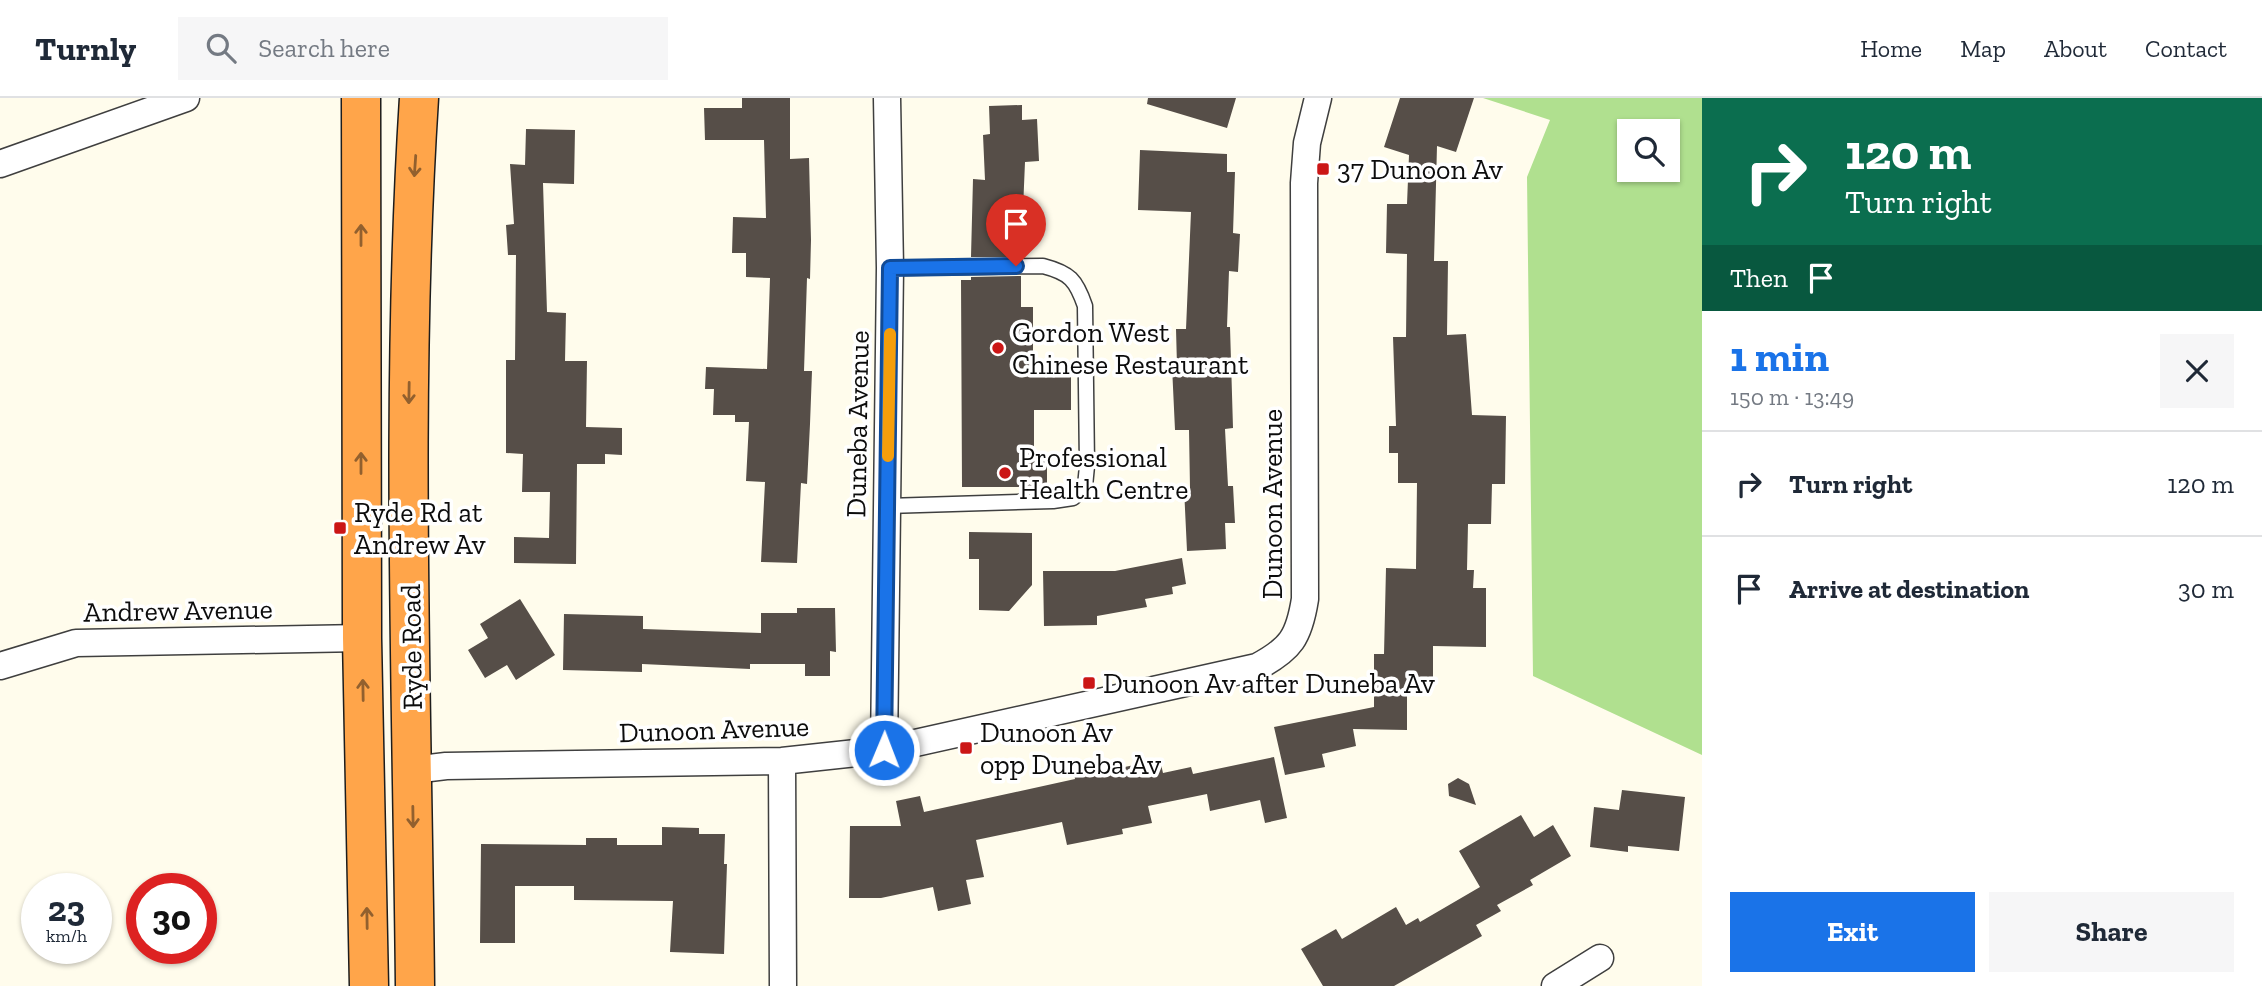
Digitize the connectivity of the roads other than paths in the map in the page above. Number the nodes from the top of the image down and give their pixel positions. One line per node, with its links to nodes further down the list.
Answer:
1 (186, 98): 6 (street)
2 (361, 98): 9 (highway, Ryde Road, one-way to 2)
3 (419, 98): 13 (highway, Ryde Road, one-way to 13)
4 (887, 98): 7 (street, Duneba Avenue)
5 (1318, 98): 11 (street, Dunoon Avenue)
6 (0, 164)
7 (890, 268): 8 (street, Duneba Avenue); 8 (lane)
8 (887, 506): 11 (street, Duneba Avenue)
9 (362, 638): 10 (street, Andrew Avenue); 15 (highway, Ryde Road, one-way to 9)
10 (0, 666)
11 (884, 750): 12 (street, Dunoon Avenue)
12 (782, 761): 13 (street, Dunoon Avenue); 17 (street)
13 (413, 770): 16 (highway, Ryde Road, one-way to 16)
14 (1600, 958): 18 (street)
15 (369, 986)
16 (415, 986)
17 (783, 986)
18 (1555, 986)

